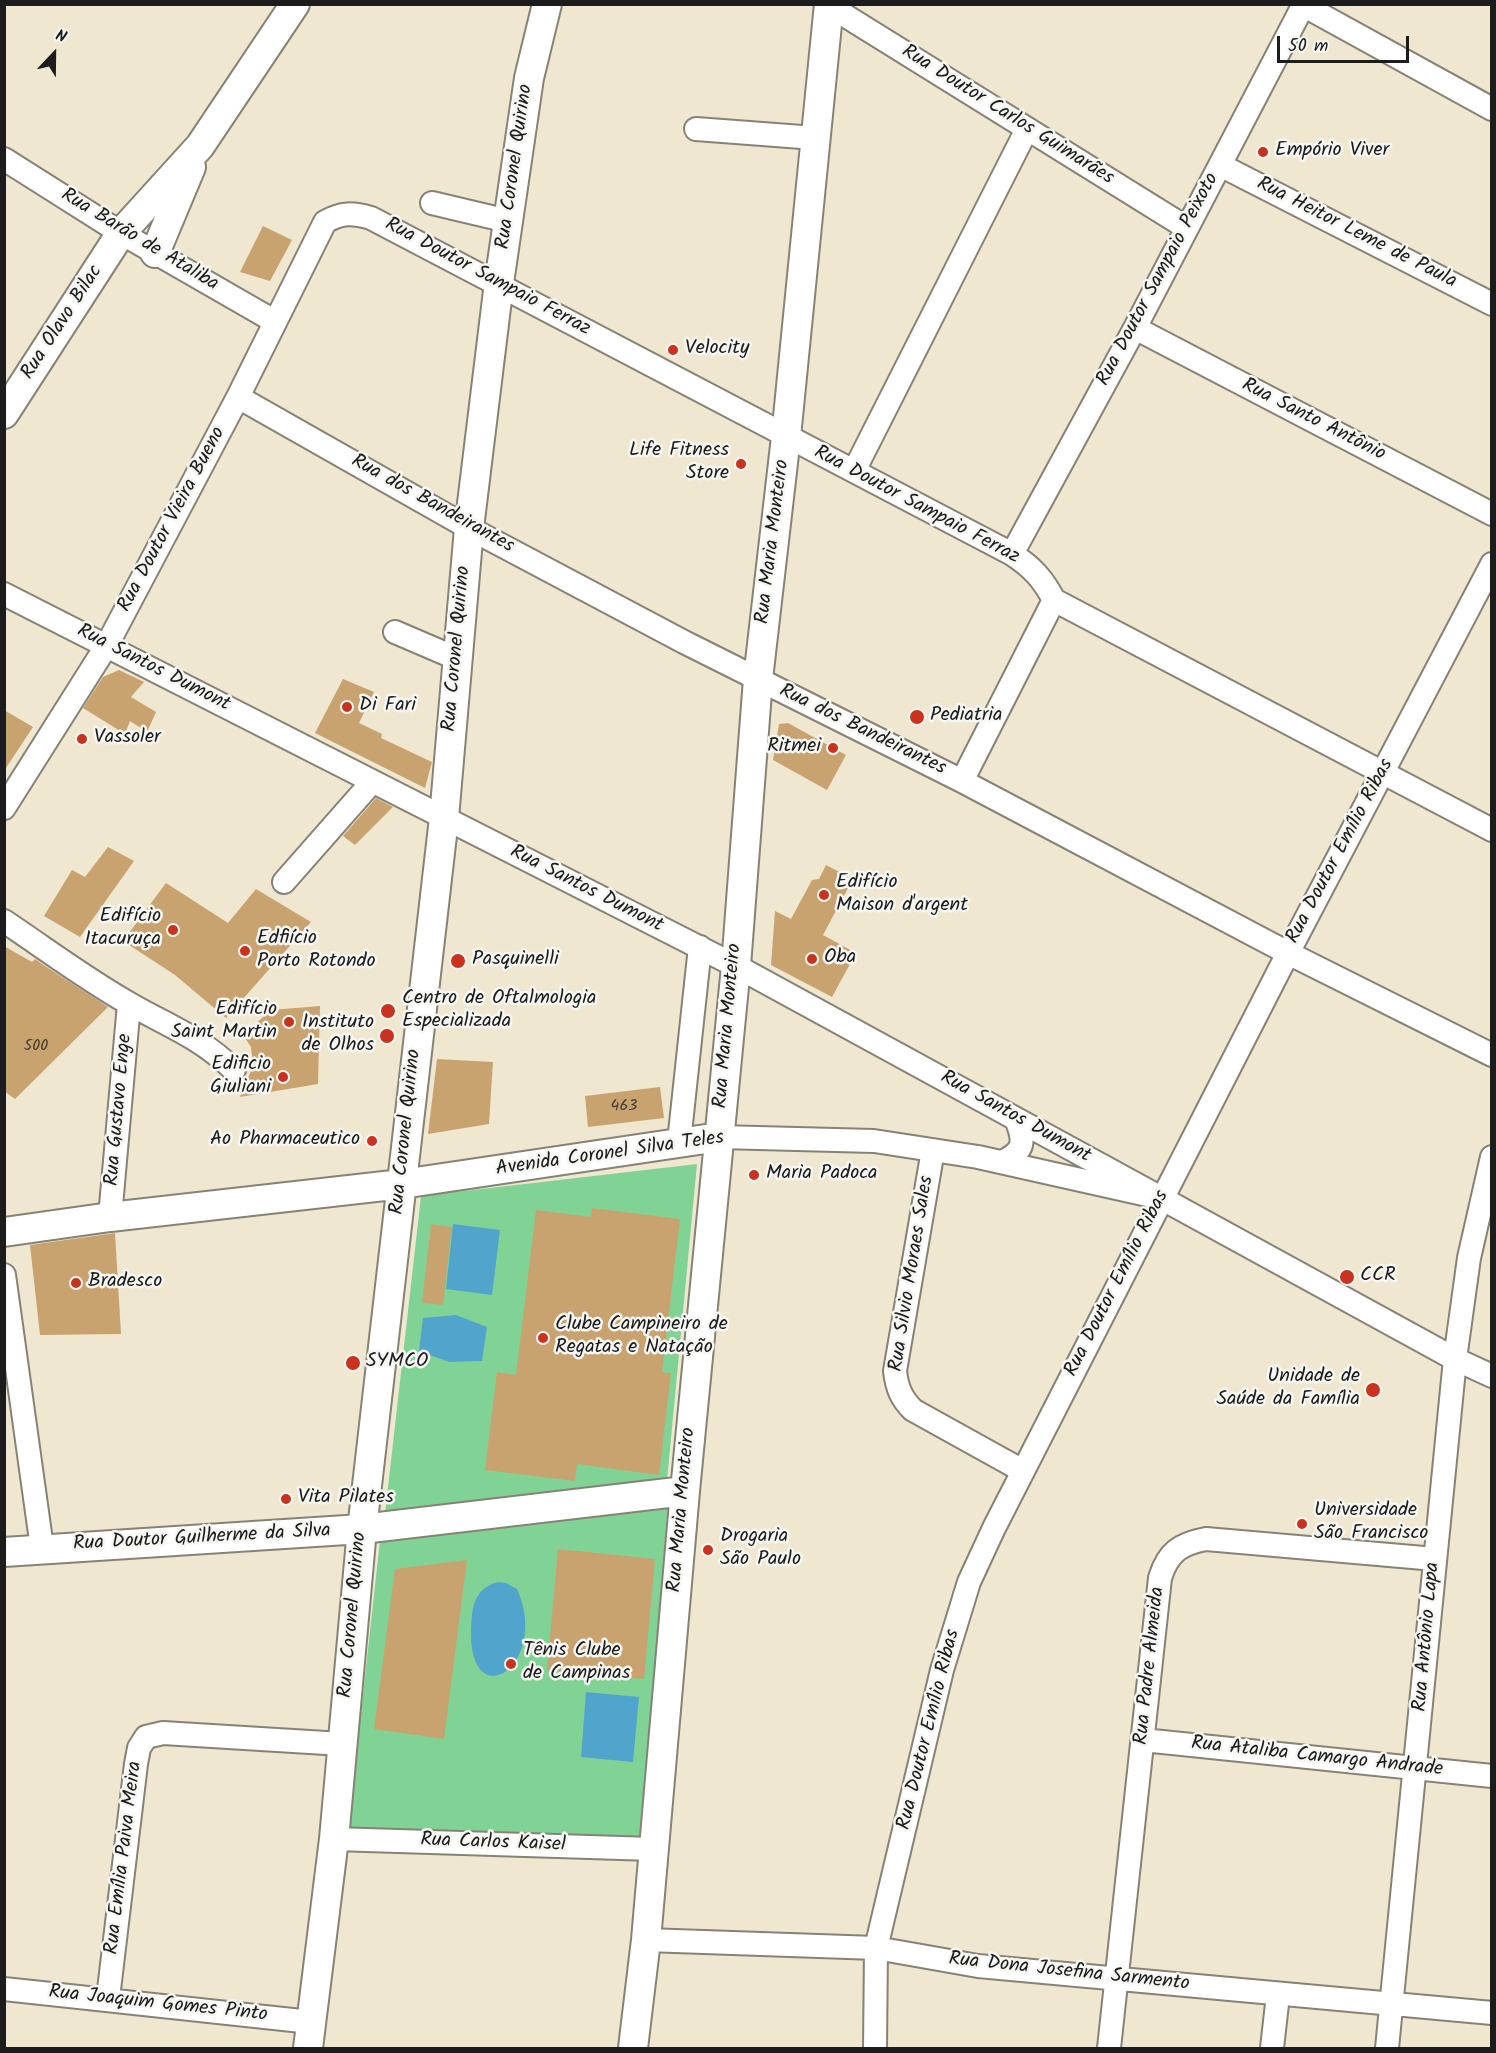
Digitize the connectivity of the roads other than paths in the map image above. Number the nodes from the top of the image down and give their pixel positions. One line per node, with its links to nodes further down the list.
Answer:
1 (547, 4): 13 (main road, Rua Coronel Quirino)
2 (828, 5): 7 (street, Rua Doutor Carlos Guimarães); 8 (main road, Rua Maria Monteiro)
3 (1304, 5): 5 (street); 11 (street, Rua Doutor Sampaio Peixoto)
4 (288, 7): 9 (main road)
5 (1491, 109)
6 (696, 129): 8 (street)
7 (1027, 129): 15 (street, Rua Doutor Carlos Guimarães); 25 (street)
8 (815, 138): 24 (main road, Rua Maria Monteiro)
9 (200, 146): 16 (main road, Rua Olavo Bilac); 17 (main road)
10 (4, 159): 16 (street, Rua Barão de Ataliba)
11 (1220, 165): 15 (street, Rua Doutor Sampaio Peixoto); 19 (street, Rua Heitor Leme de Paula)
12 (432, 202): 13 (street)
13 (508, 221): 18 (main road, Rua Coronel Quirino)
14 (325, 222): 18 (street, Rua Doutor Sampaio Ferraz); 20 (street, Rua Doutor Vieira Bueno)
15 (1187, 228): 21 (street, Rua Doutor Sampaio Peixoto)
16 (121, 233): 17 (street, Rua Barão de Ataliba); 23 (main road, Rua Olavo Bilac)
17 (155, 253): 20 (street, Rua Barão de Ataliba)
18 (499, 284): 24 (street, Rua Doutor Sampaio Ferraz); 27 (main road, Rua Coronel Quirino)
19 (1491, 304)
20 (274, 321): 22 (street, Rua Doutor Vieira Bueno)
21 (1135, 328): 26 (street, Rua Santo Antônio); 28 (street, Rua Doutor Sampaio Peixoto)
22 (238, 397): 27 (street, Rua dos Bandeirantes); 33 (street, Rua Doutor Vieira Bueno)
23 (4, 414)
24 (786, 437): 25 (street, Rua Doutor Sampaio Ferraz); 35 (main road, Rua Maria Monteiro)
25 (854, 471): 28 (street, Rua Doutor Sampaio Ferraz)
26 (1491, 514)
27 (469, 528): 34 (main road, Rua Coronel Quirino); 35 (street, Rua dos Bandeirantes)
28 (1012, 554): 31 (street, Rua Doutor Sampaio Ferraz)
29 (1491, 564): 36 (street, Rua Doutor Emílio Ribas)
30 (4, 594): 33 (street, Rua Santos Dumont)
31 (1054, 600): 36 (street); 37 (street)
32 (395, 632): 34 (street)
33 (107, 645): 38 (street, Rua Santos Dumont); 39 (street, Rua Doutor Vieira Bueno)
34 (458, 658): 40 (main road, Rua Coronel Quirino)
35 (758, 679): 37 (street, Rua dos Bandeirantes); 46 (main road, Rua Maria Monteiro)
36 (1383, 773): 41 (street); 45 (street, Rua Doutor Emílio Ribas)
37 (962, 781): 45 (street, Rua dos Bandeirantes)
38 (372, 782): 40 (street, Rua Santos Dumont); 42 (street)
39 (4, 808)
40 (444, 818): 44 (street, Rua Santos Dumont); 56 (main road, Rua Coronel Quirino)
41 (1491, 830)
42 (284, 882)
43 (4, 921): 47 (street)
44 (700, 947): 46 (street, Rua Santos Dumont); 52 (street)
45 (1288, 953): 48 (street, Rua dos Bandeirantes); 57 (street, Rua Doutor Emílio Ribas)
46 (736, 966): 50 (street, Rua Santos Dumont); 51 (main road, Rua Maria Monteiro)
47 (129, 1004): 49 (street); 58 (street, Rua Gustavo Enge)
48 (1491, 1056)
49 (234, 1070)
50 (1016, 1119): 55 (street); 57 (street, Rua Santos Dumont)
51 (719, 1137): 52 (main road, Avenida Coronel Silva Teles); 53 (street, Avenida Coronel Silva Teles); 64 (main road, Rua Maria Monteiro)
52 (679, 1142): 56 (main road, Avenida Coronel Silva Teles)
53 (933, 1150): 55 (street, Avenida Coronel Silva Teles); 63 (street, Rua Silvio Moraes Sales)
54 (1491, 1157): 61 (street, Rua Antônio Lapa)
55 (1002, 1162): 57 (street, Avenida Coronel Silva Teles)
56 (402, 1184): 58 (main road, Avenida Coronel Silva Teles); 65 (main road, Rua Coronel Quirino)
57 (1161, 1198): 61 (street, Avenida Coronel Silva Teles); 63 (street, Rua Doutor Emílio Ribas)
58 (110, 1217): 59 (main road, Avenida Coronel Silva Teles)
59 (4, 1232)
60 (4, 1275): 66 (street)
61 (1455, 1359): 62 (street, Avenida Coronel Silva Teles); 68 (street, Rua Antônio Lapa)
62 (1491, 1376)
63 (1023, 1471): 76 (street, Rua Doutor Emílio Ribas)
64 (685, 1491): 65 (main road, Rua Doutor Guilherme da Silva); 74 (main road, Rua Maria Monteiro)
65 (362, 1529): 66 (main road, Rua Doutor Guilherme da Silva); 70 (main road, Rua Coronel Quirino)
66 (42, 1548): 67 (main road, Rua Doutor Guilherme da Silva)
67 (4, 1552)
68 (1435, 1559): 69 (street, Rua Padre Almeida); 71 (street, Rua Antônio Lapa)
69 (1143, 1740): 71 (street, Rua Ataliba Camargo Andrade); 77 (street, Rua Padre Almeida)
70 (342, 1744): 73 (main road, Rua Coronel Quirino); 80 (street, Rua Emília Paiva Meira)
71 (1417, 1768): 72 (street, Rua Ataliba Camargo Andrade); 81 (street, Rua Antônio Lapa)
72 (1491, 1776)
73 (334, 1839): 74 (street, Rua Carlos Kaisel); 83 (main road, Rua Coronel Quirino)
74 (653, 1849): 75 (main road, Rua Maria Monteiro)
75 (646, 1940): 76 (street, Rua Dona Josefina Sarmento); 84 (main road, Rua Maria Monteiro)
76 (876, 1948): 77 (street, Rua Dona Josefina Sarmento); 85 (street, Rua Doutor Emílio Ribas)
77 (1115, 1978): 79 (street, Rua Dona Josefina Sarmento); 86 (street, Rua Padre Almeida)
78 (4, 1989): 80 (street, Rua Joaquim Gomes Pinto)
79 (1278, 1995): 81 (street, Rua Dona Josefina Sarmento); 87 (street)
80 (108, 1998): 83 (street, Rua Joaquim Gomes Pinto)
81 (1392, 2004): 82 (street, Rua Dona Josefina Sarmento); 88 (street, Rua Antônio Lapa)
82 (1491, 2013)
83 (310, 2035)
84 (633, 2049)
85 (875, 2049)
86 (1109, 2049)
87 (1272, 2049)
88 (1387, 2049)

